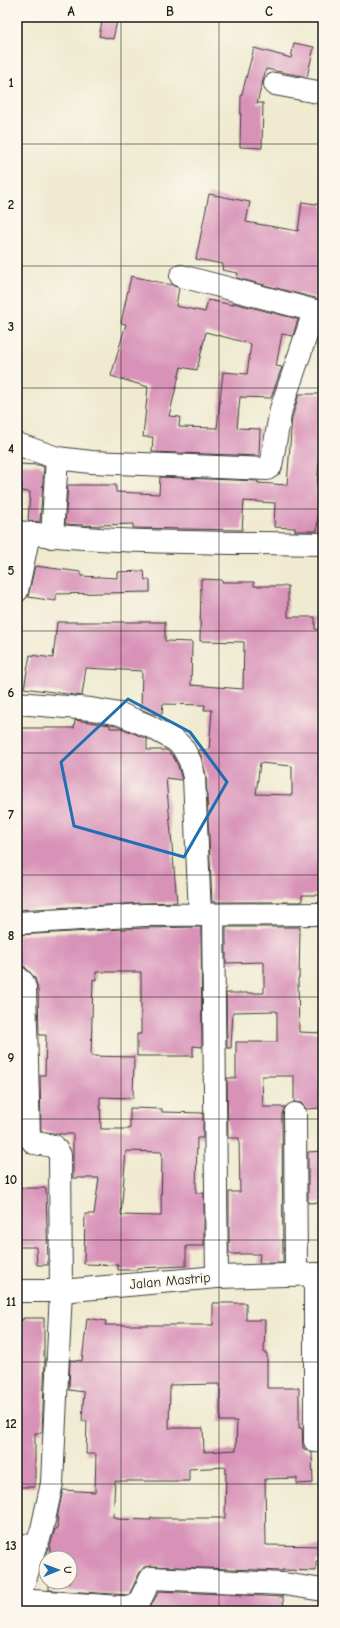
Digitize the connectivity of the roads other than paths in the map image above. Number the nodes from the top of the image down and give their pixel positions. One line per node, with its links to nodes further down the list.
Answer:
1 (275, 84): 2 (street)
2 (323, 93)
3 (181, 276): 4 (street)
4 (318, 313): 6 (street)
5 (17, 444): 6 (street)
6 (57, 458): 8 (street)
7 (23, 533): 8 (street); 10 (street)
8 (52, 537): 9 (street)
9 (323, 544)
10 (17, 591)
11 (17, 703): 13 (street)
12 (323, 914): 13 (street)
13 (207, 916): 14 (street); 18 (street)
14 (17, 923)
15 (17, 977): 20 (street)
16 (295, 1114): 17 (street)
17 (311, 1274): 18 (street, Jalan Mastrip); 21 (street)
18 (217, 1277): 20 (street, Jalan Mastrip)
19 (17, 1291): 20 (street, Jalan Mastrip)
20 (61, 1291): 22 (street)
21 (315, 1441)
22 (26, 1546): 24 (street)
23 (323, 1590): 24 (street)
24 (17, 1602)

